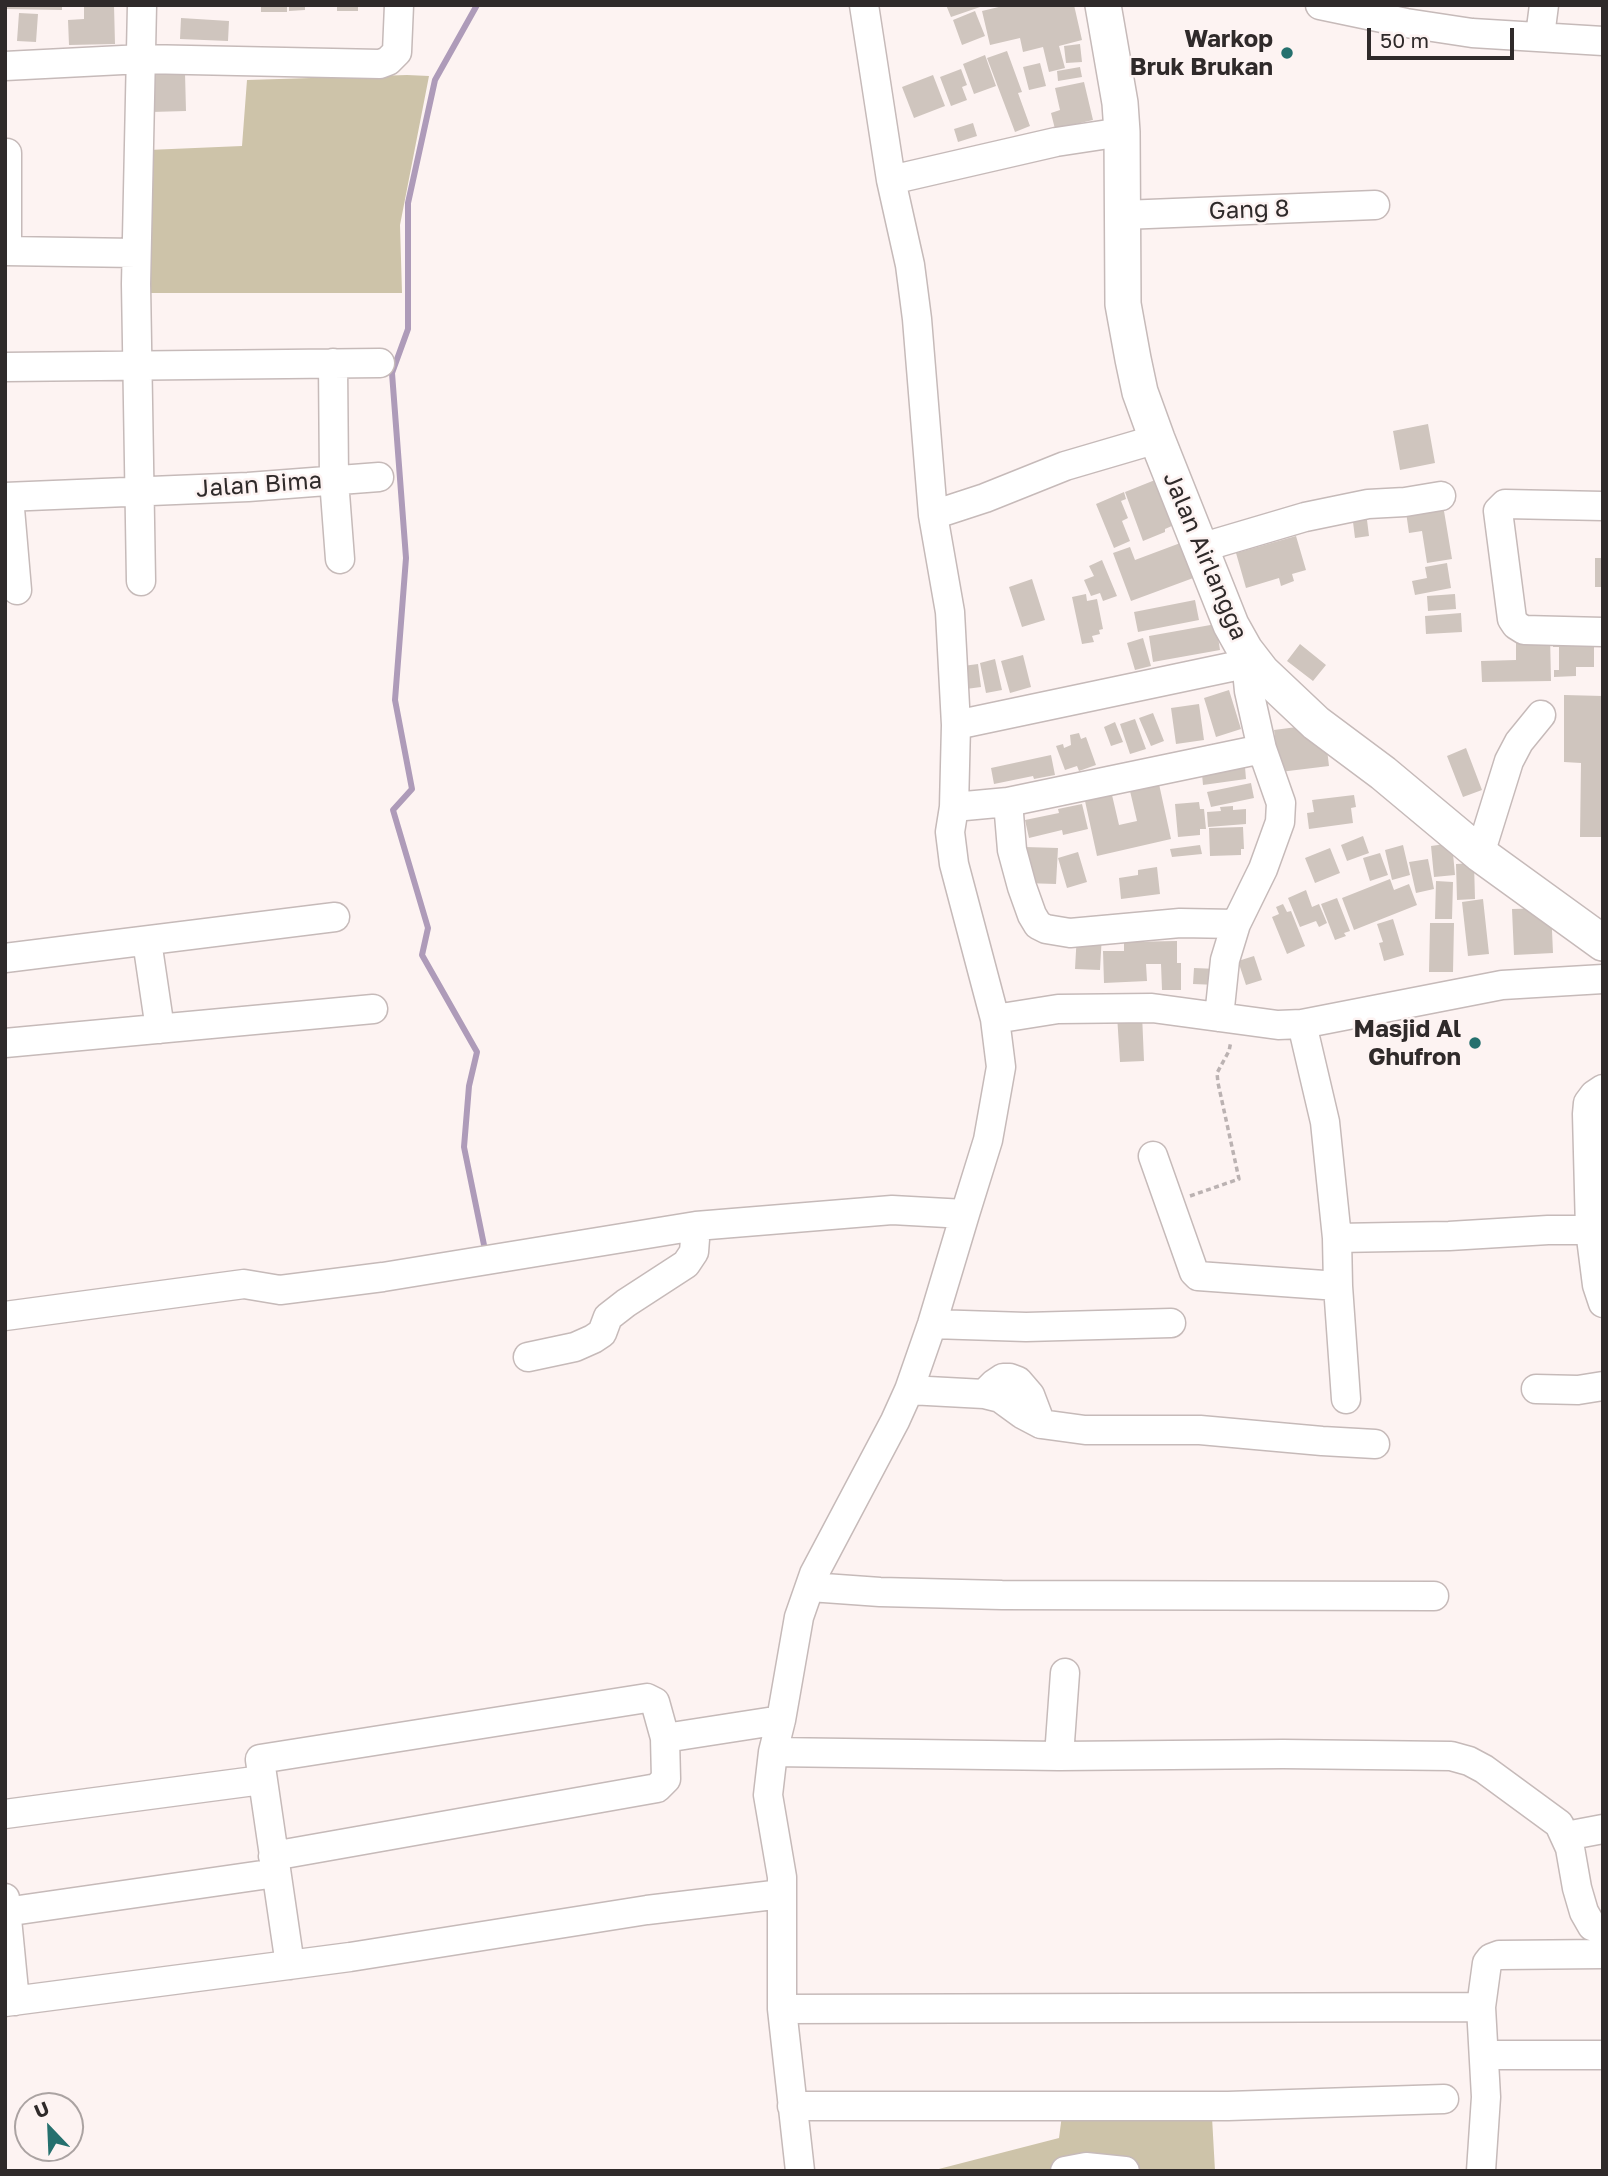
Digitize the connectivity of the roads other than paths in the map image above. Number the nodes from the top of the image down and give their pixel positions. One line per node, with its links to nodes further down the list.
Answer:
1 (142, 5): 9 (street)
2 (399, 5): 9 (street)
3 (864, 5): 13 (street)
4 (1103, 5): 11 (main road, Jalan Airlangga)
5 (1320, 5): 7 (street)
6 (1544, 5): 7 (street)
7 (1540, 36): 8 (street)
8 (1603, 41)
9 (142, 59): 10 (street); 17 (street)
10 (5, 66)
11 (1122, 132): 13 (street); 15 (main road, Jalan Airlangga)
12 (7, 153): 16 (street)
13 (891, 180): 29 (street)
14 (1375, 205): 15 (street, Gang 8)
15 (1123, 215): 22 (main road, Jalan Airlangga)
16 (6, 251): 17 (street)
17 (136, 253): 20 (street)
18 (333, 363): 19 (street); 20 (street); 24 (street)
19 (380, 363)
20 (137, 365): 21 (street); 25 (street)
21 (5, 367)
22 (1157, 439): 29 (street); 30 (main road, Jalan Airlangga)
23 (379, 477): 24 (street, Jalan Bima)
24 (334, 480): 25 (street, Jalan Bima); 31 (street)
25 (139, 492): 27 (street, Jalan Bima); 32 (street)
26 (1441, 496): 30 (street)
27 (7, 497): 33 (street)
28 (1603, 506): 34 (street)
29 (933, 515): 37 (street)
30 (1200, 548): 35 (main road, Jalan Airlangga)
31 (340, 559)
32 (141, 581)
33 (17, 590)
34 (1603, 632)
35 (1245, 657): 37 (street); 38 (street); 41 (main road, Jalan Airlangga)
36 (1541, 715): 41 (street)
37 (956, 725): 40 (street)
38 (1262, 748): 39 (street); 43 (street)
39 (1008, 802): 40 (street); 43 (street)
40 (954, 807): 50 (street)
41 (1480, 854): 45 (main road, Jalan Airlangga)
42 (335, 917): 44 (street)
43 (1236, 924): 49 (street)
44 (147, 941): 46 (street); 52 (street)
45 (1603, 943)
46 (5, 958)
47 (1603, 979): 51 (street)
48 (373, 1009): 52 (street)
49 (1227, 1018): 50 (street); 51 (street)
50 (995, 1019): 56 (street)
51 (1302, 1024): 59 (street)
52 (160, 1029): 53 (street)
53 (5, 1044)
54 (1603, 1089): 58 (street)
55 (1153, 1156): 60 (street)
56 (965, 1214): 57 (street); 64 (street)
57 (695, 1226): 62 (street); 65 (street)
58 (1590, 1230): 59 (street); 61 (street)
59 (1338, 1238): 60 (street)
60 (1338, 1286): 69 (street)
61 (1603, 1303)
62 (5, 1316)
63 (1171, 1323): 64 (street)
64 (932, 1324): 68 (street)
65 (528, 1357)
66 (1603, 1386): 67 (street)
67 (1536, 1389)
68 (909, 1390): 70 (street); 71 (street)
69 (1346, 1399)
70 (1375, 1444)
71 (810, 1587): 72 (street); 74 (street)
72 (1434, 1596)
73 (1065, 1673): 77 (street)
74 (781, 1720): 75 (street); 76 (street)
75 (665, 1738): 78 (street); 82 (street)
76 (773, 1752): 77 (street); 83 (street)
77 (1059, 1756): 81 (street)
78 (259, 1760): 79 (street); 82 (street)
79 (5, 1814)
80 (1603, 1829): 81 (street)
81 (1566, 1836): 85 (street)
82 (275, 1864): 84 (street); 87 (street)
83 (782, 1894): 87 (street); 90 (street)
84 (6, 1907): 88 (street)
85 (1603, 1930)
86 (1603, 1954): 89 (street)
87 (290, 1965): 88 (street)
88 (10, 2001)
89 (1481, 2007): 90 (street); 91 (street)
90 (782, 2009): 94 (street)
91 (1483, 2054): 92 (street); 98 (street)
92 (1603, 2055)
93 (1444, 2099): 94 (street)
94 (792, 2106): 95 (street)
95 (800, 2171)
96 (1065, 2171): 97 (street)
97 (1125, 2171)
98 (1481, 2171)

